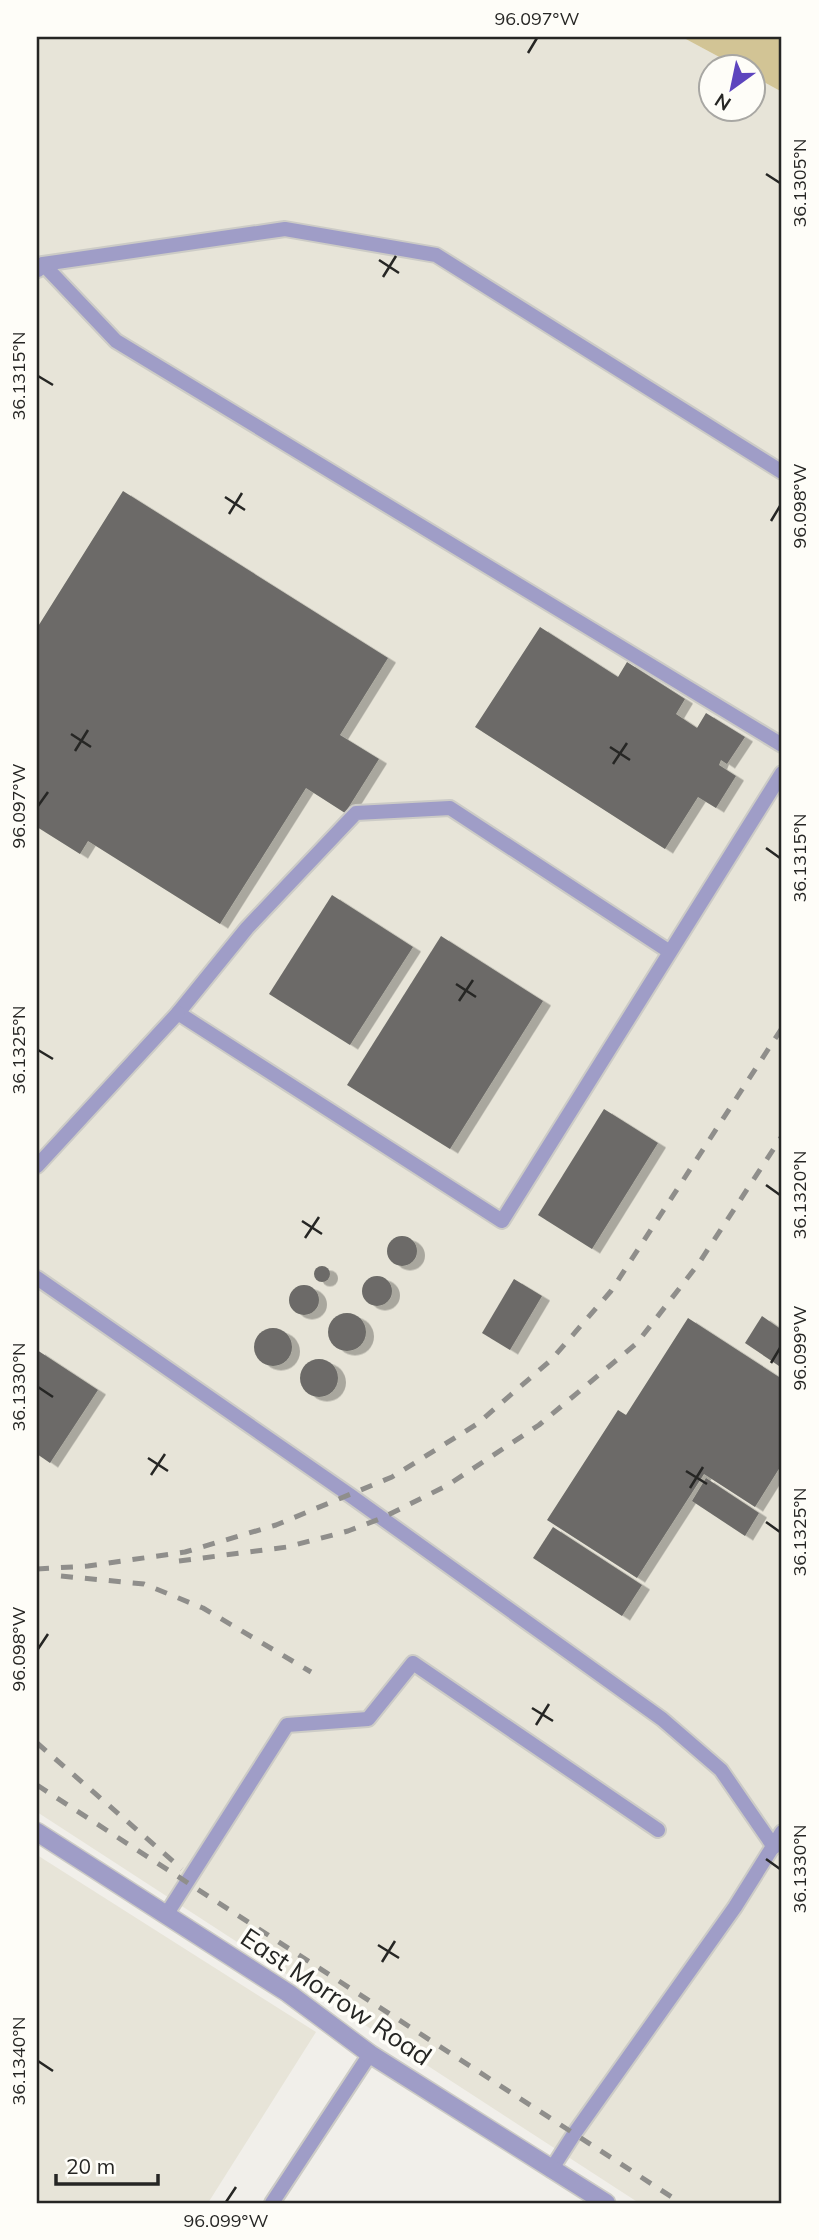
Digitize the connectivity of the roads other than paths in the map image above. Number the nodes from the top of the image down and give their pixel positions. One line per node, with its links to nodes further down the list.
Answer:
1 (40, 268): 2 (lane); 3 (lane)
2 (782, 472)
3 (782, 745)
4 (782, 773): 5 (lane)
5 (670, 952): 6 (lane); 6 (lane)
6 (178, 1013): 7 (lane)
7 (37, 1166)
8 (37, 1278): 12 (lane)
9 (658, 1830): 13 (lane)
10 (37, 1832): 13 (street, East Morrow Road)
11 (782, 1832): 12 (lane)
12 (774, 1847): 15 (lane)
13 (166, 1915): 14 (street, East Morrow Road)
14 (370, 2054): 15 (street, East Morrow Road); 16 (lane)
15 (551, 2170): 17 (street, East Morrow Road)
16 (271, 2203)
17 (606, 2203)

